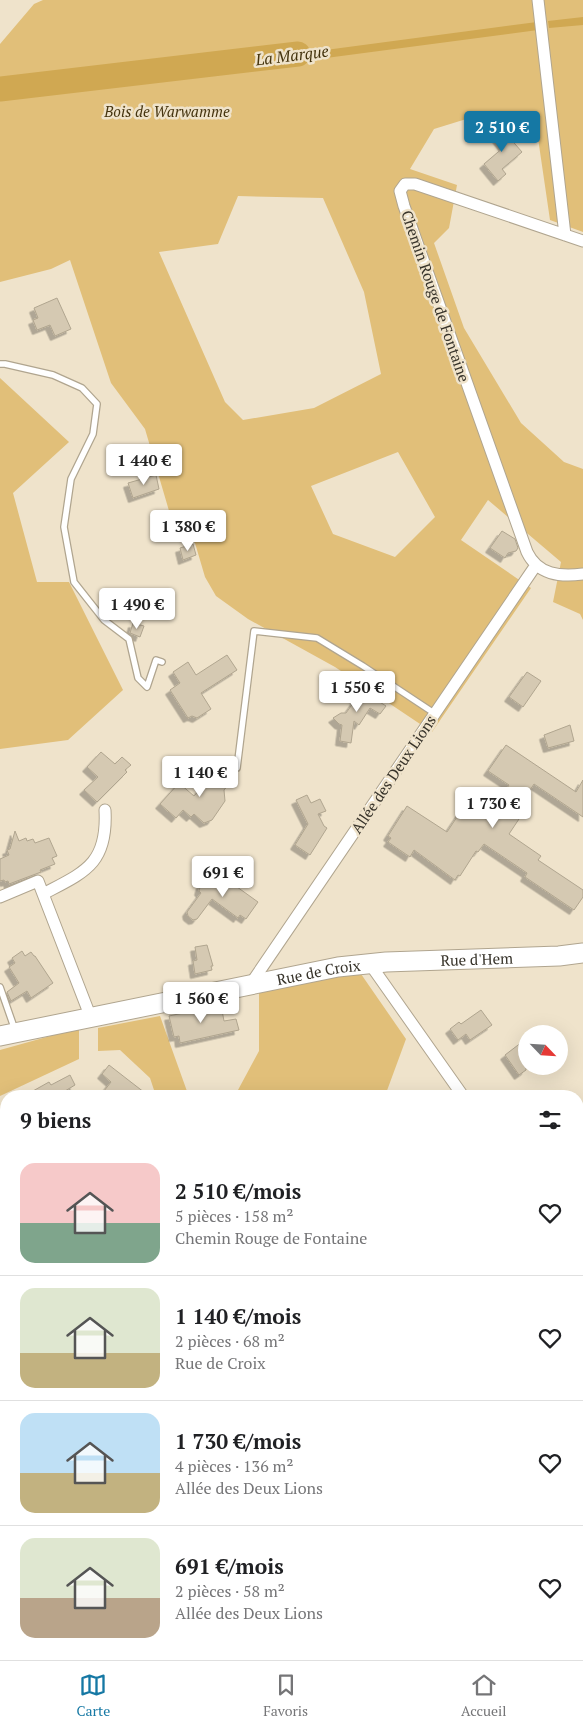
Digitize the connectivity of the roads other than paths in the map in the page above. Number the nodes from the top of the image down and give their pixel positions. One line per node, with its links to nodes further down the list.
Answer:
1 (538, 0): 2 (street)
2 (565, 235): 3 (street, Chemin Rouge de Fontaine); 5 (street, Chemin Rouge de Fontaine)
3 (583, 241)
4 (0, 364): 7 (lane)
5 (536, 565): 6 (street); 8 (street, Allée des Deux Lions)
6 (583, 574)
7 (162, 662)
8 (434, 713): 9 (lane); 15 (street, Allée des Deux Lions)
9 (237, 768)
10 (105, 810): 11 (street)
11 (43, 894): 12 (street); 17 (street)
12 (0, 897)
13 (583, 953): 14 (main road, Rue d'Hem)
14 (370, 964): 15 (main road, Rue de Croix); 19 (street)
15 (250, 984): 17 (main road, Rue de Croix)
16 (0, 986): 18 (lane)
17 (91, 1018): 18 (main road, Rue de Croix)
18 (8, 1034)
19 (459, 1090)

